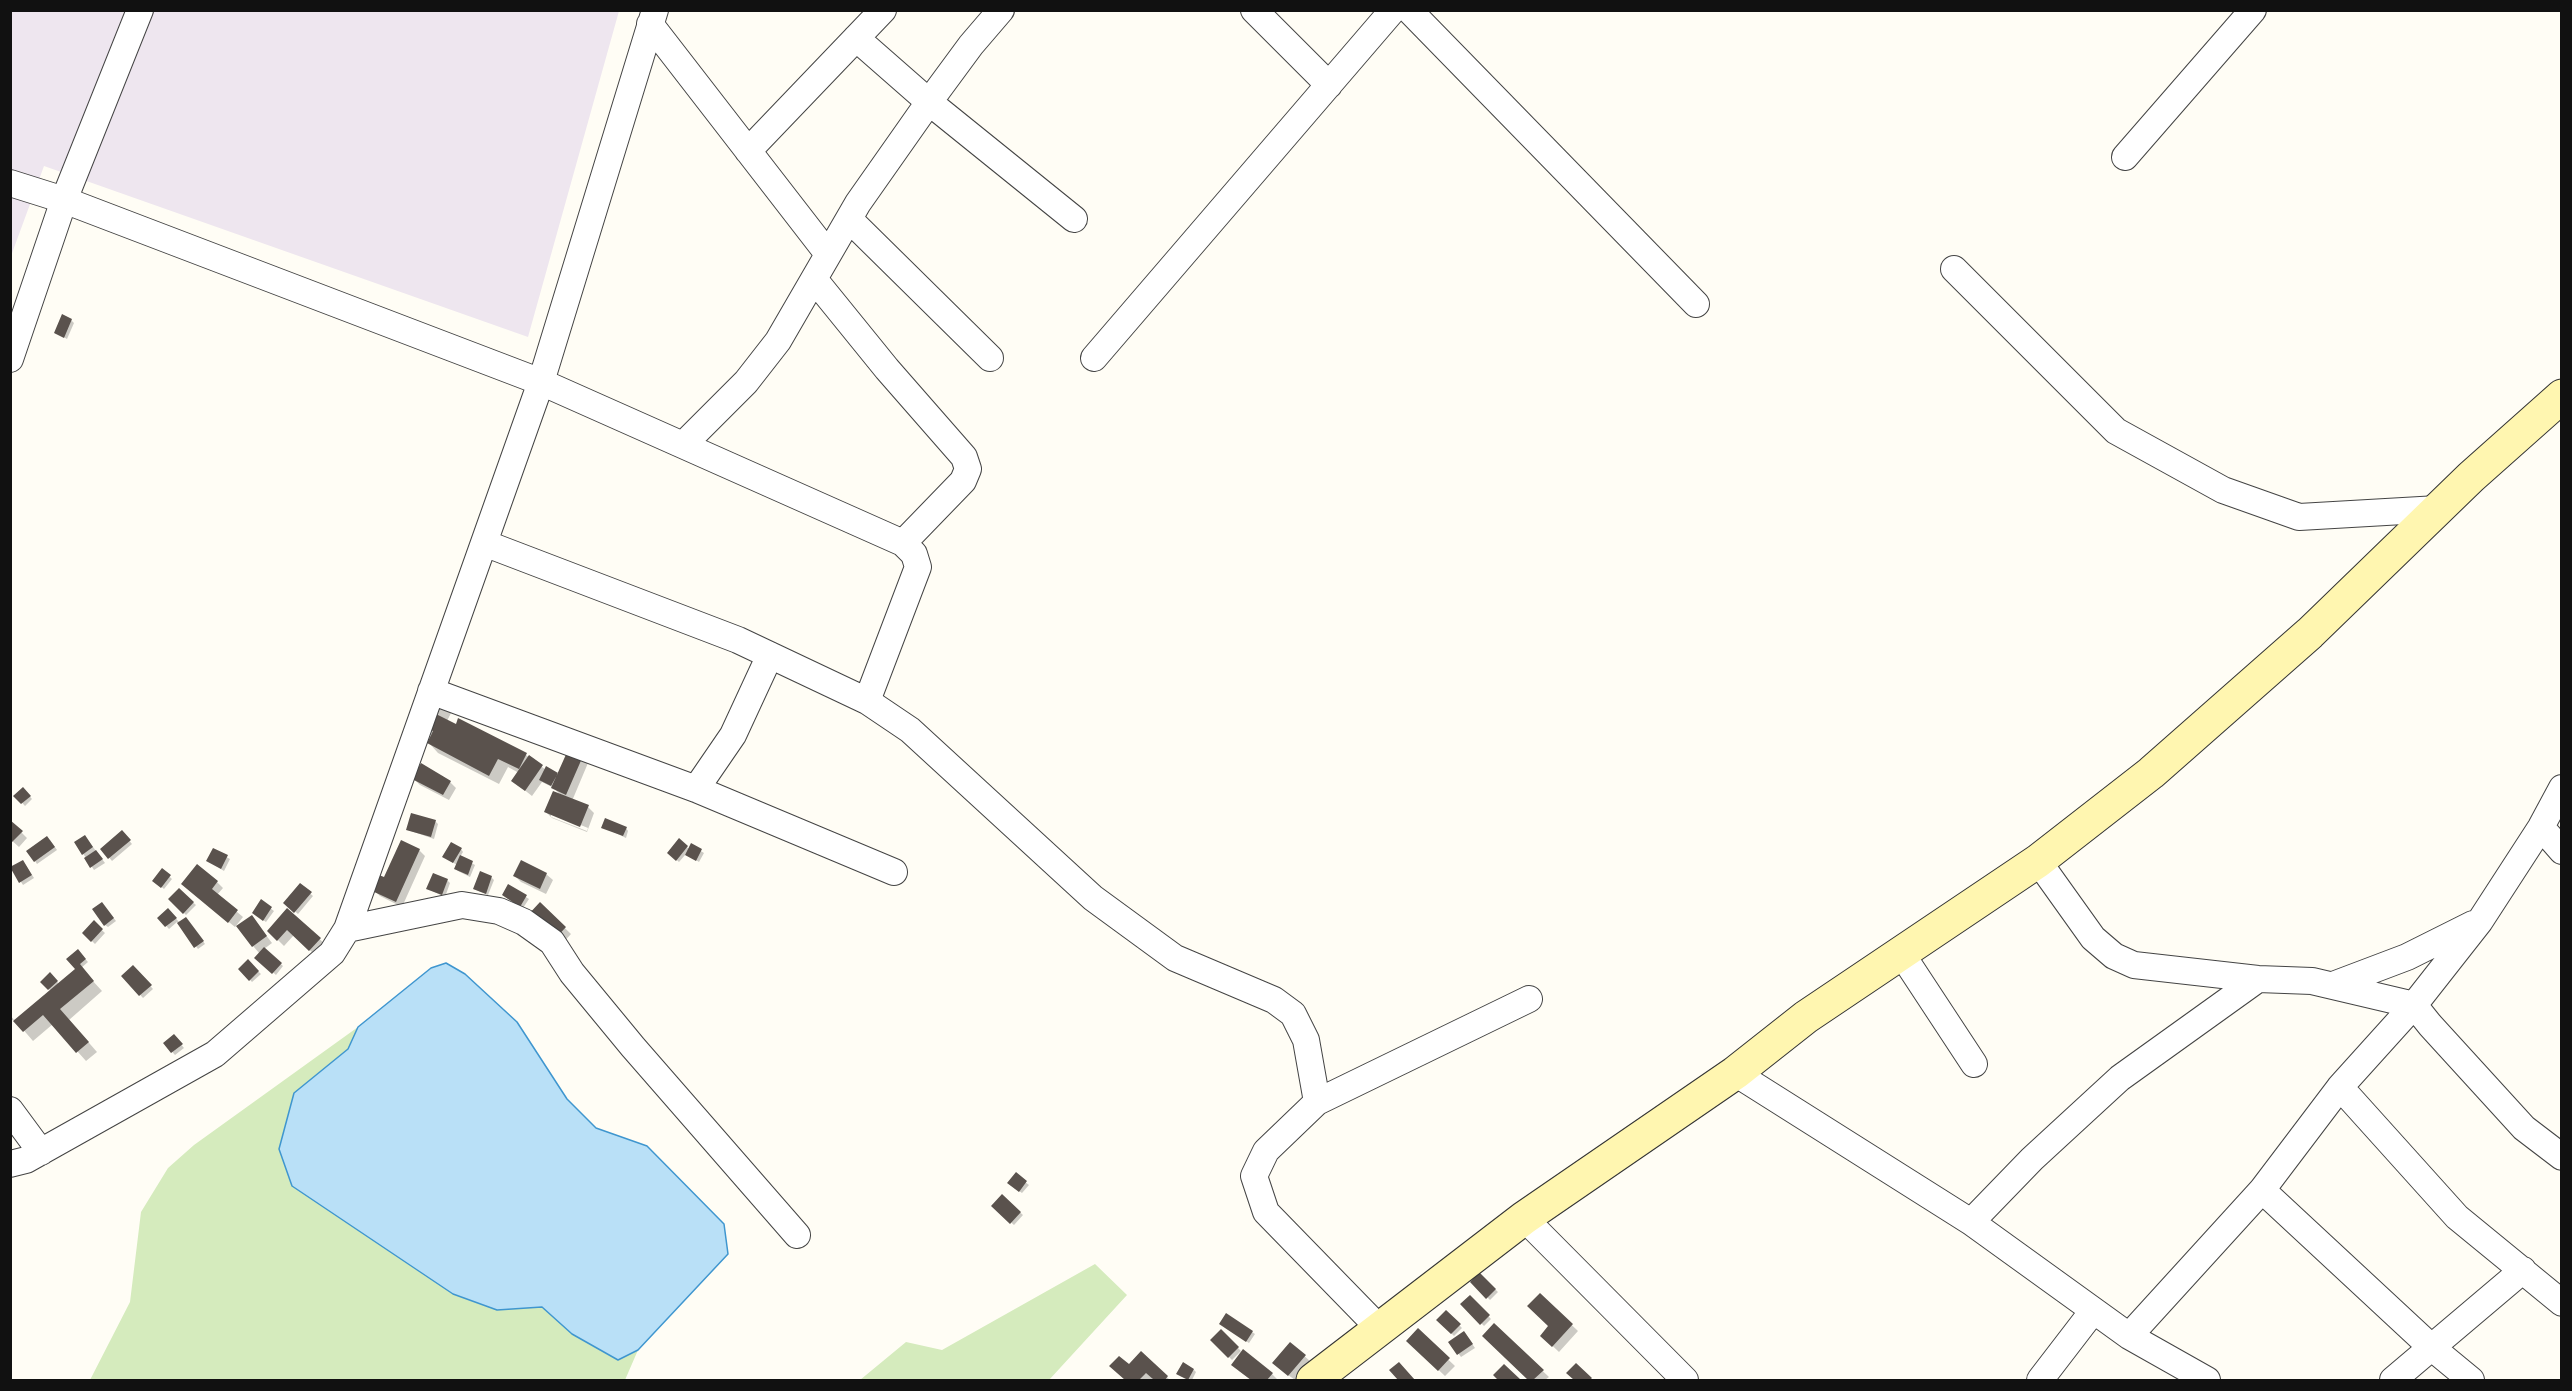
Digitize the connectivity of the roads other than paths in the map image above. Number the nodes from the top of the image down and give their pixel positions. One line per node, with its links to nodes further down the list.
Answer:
1 (140, 10): 15 (street)
2 (883, 10): 9 (street)
3 (1000, 10): 11 (street)
4 (1254, 10): 10 (street)
5 (1393, 10): 10 (street)
6 (1409, 10): 21 (street)
7 (2253, 10): 13 (street)
8 (652, 17): 12 (street); 25 (street)
9 (856, 38): 11 (street); 12 (street)
10 (1329, 85): 23 (street)
11 (929, 102): 16 (street); 17 (street)
12 (748, 151): 18 (street)
13 (2125, 157)
14 (10, 183): 15 (street)
15 (64, 200): 24 (street); 25 (street)
16 (849, 219): 18 (street); 22 (street)
17 (1074, 219)
18 (828, 254): 20 (street)
19 (1954, 269): 28 (street)
20 (814, 279): 27 (street); 30 (street)
21 (1696, 304)
22 (990, 358)
23 (1094, 358)
24 (10, 359)
25 (541, 382): 27 (street); 29 (street)
26 (2562, 396): 28 (street)
27 (683, 445): 30 (street)
28 (2438, 509): 38 (street)
29 (484, 543): 31 (street); 32 (street)
30 (903, 543): 33 (street)
31 (770, 656): 33 (street); 35 (street)
32 (431, 691): 35 (street); 41 (street)
33 (867, 701): 50 (street)
34 (2562, 788): 36 (street)
35 (696, 789): 39 (street)
36 (2541, 827): 37 (street); 40 (street)
37 (2562, 851)
38 (2038, 861): 42 (street); 43 (street)
39 (894, 872)
40 (2480, 921): 44 (street); 46 (street)
41 (347, 929): 52 (street); 58 (street)
42 (1901, 953): 47 (street); 48 (street)
43 (2258, 978): 44 (street); 57 (street)
44 (2333, 986): 46 (street)
45 (1529, 999): 50 (street)
46 (2414, 1005): 49 (street); 53 (street)
47 (1974, 1064)
48 (1735, 1073): 56 (street); 57 (street)
49 (2340, 1087): 55 (street); 59 (street)
50 (1317, 1102): 62 (street)
51 (10, 1110): 52 (street)
52 (41, 1152): 54 (street)
53 (2562, 1157)
54 (10, 1164)
55 (2262, 1190): 63 (street); 64 (street)
56 (1524, 1218): 62 (street); 66 (street)
57 (1971, 1222): 61 (street)
58 (798, 1235)
59 (2523, 1270): 60 (street); 64 (street)
60 (2562, 1303)
61 (2092, 1311): 63 (street); 67 (street)
62 (1380, 1329): 65 (street)
63 (2129, 1336): 68 (street)
64 (2431, 1347): 69 (street); 70 (street)
65 (1313, 1380)
66 (1685, 1380)
67 (2040, 1380)
68 (2208, 1380)
69 (2393, 1380)
70 (2471, 1380)

